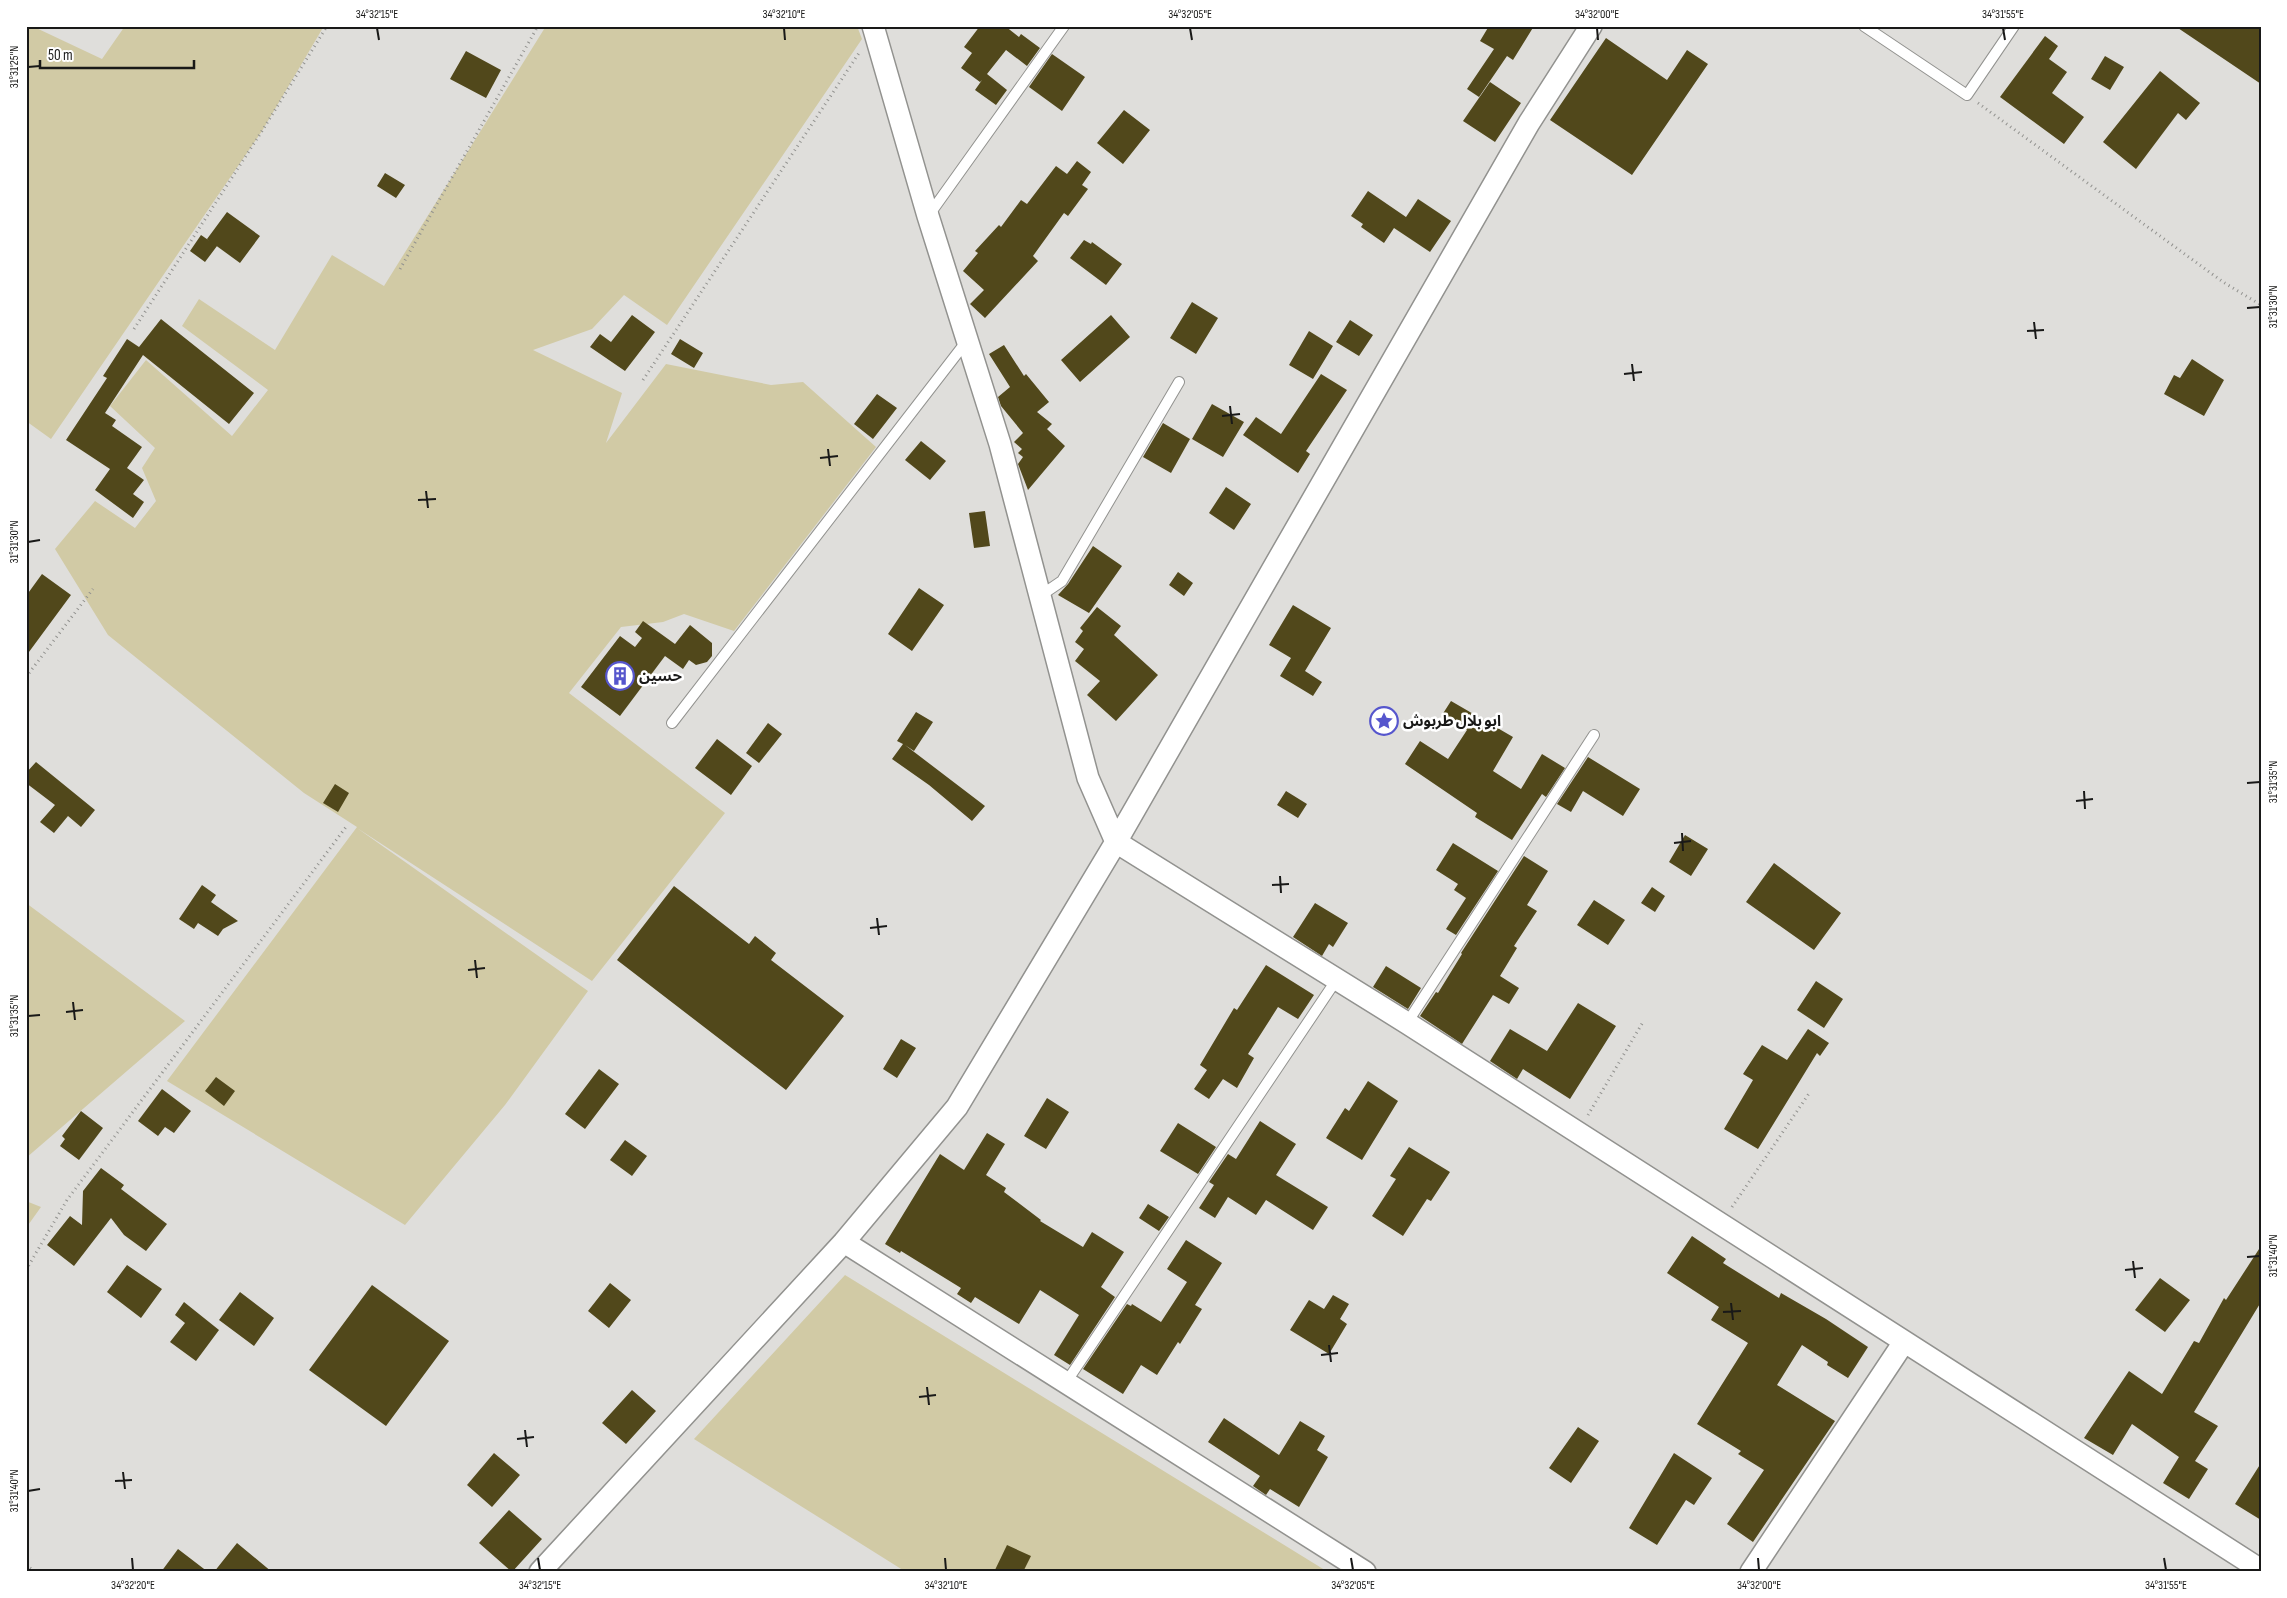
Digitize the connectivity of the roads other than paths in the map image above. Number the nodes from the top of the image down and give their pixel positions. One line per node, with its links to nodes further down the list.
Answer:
1 (1064, 26): 6 (lane)
2 (1591, 26): 12 (street)
3 (1864, 26): 4 (lane)
4 (2014, 26)
5 (874, 31): 6 (street)
6 (928, 216): 7 (street)
7 (967, 341): 9 (street); 10 (lane)
8 (1180, 382): 9 (lane)
9 (1040, 596): 12 (street)
10 (672, 723)
11 (1594, 735): 14 (lane)
12 (1116, 842): 13 (street); 15 (street)
13 (1337, 979): 14 (street); 17 (lane)
14 (1407, 1023): 16 (street)
15 (844, 1242): 17 (street); 19 (street)
16 (1904, 1342): 18 (street); 21 (street)
17 (1067, 1382): 20 (street)
18 (2261, 1570)
19 (540, 1572)
20 (1365, 1572)
21 (1751, 1572)

